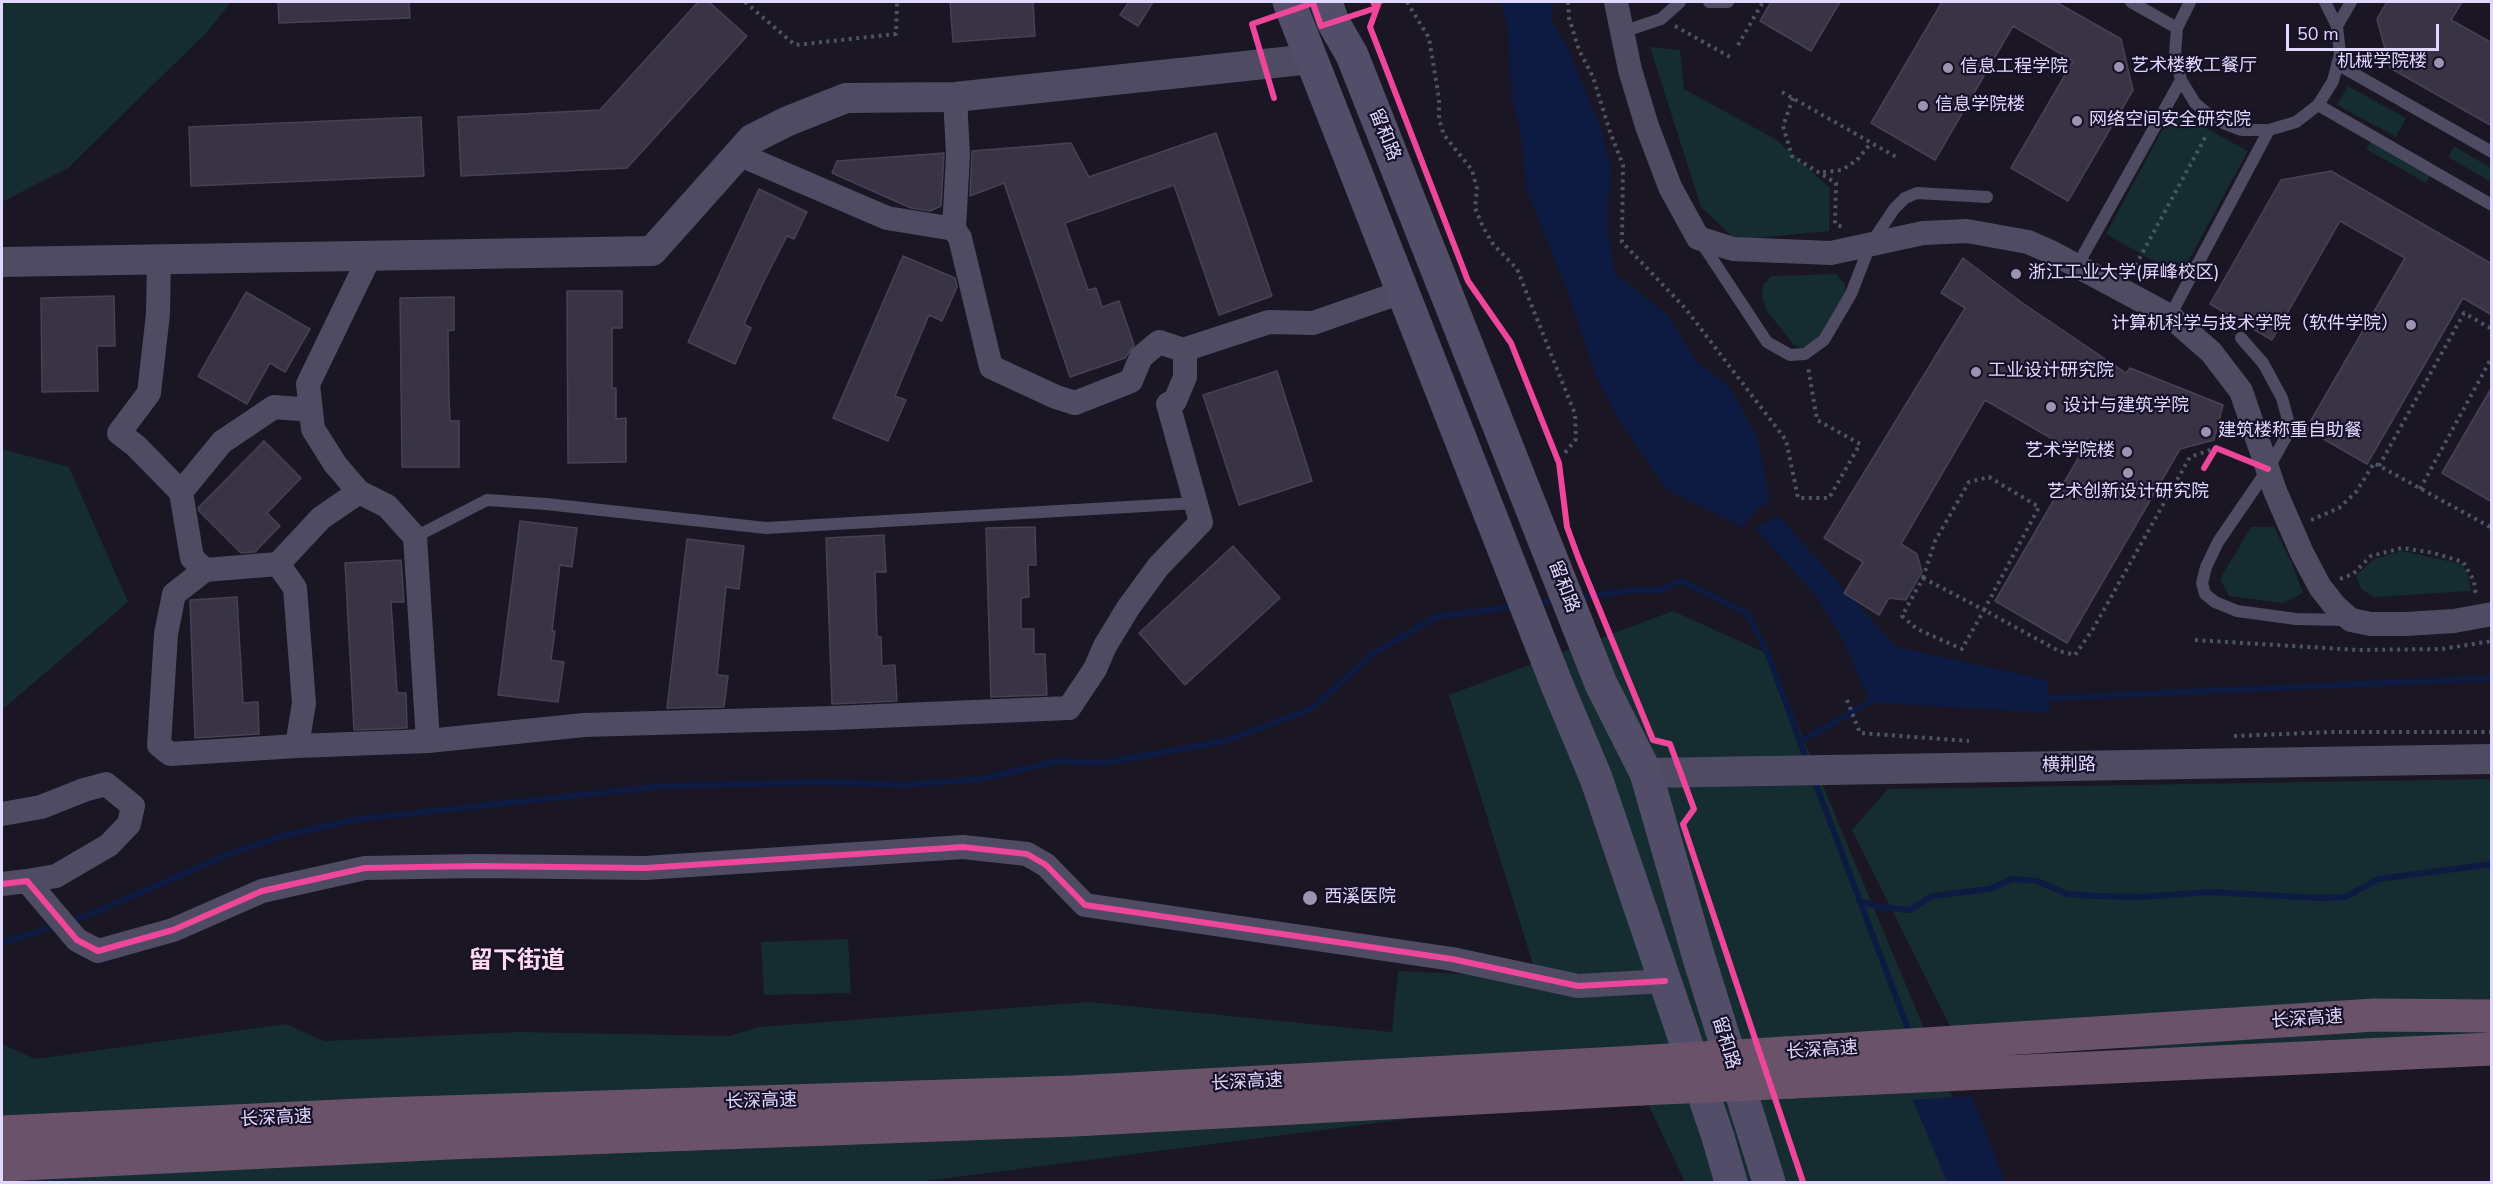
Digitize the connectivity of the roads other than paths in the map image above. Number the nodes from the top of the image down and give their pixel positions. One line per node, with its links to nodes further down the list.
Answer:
1 (1289, 2): 14 (main road, 留和路)
2 (1616, 2): 13 (street)
3 (1680, 2): 13 (lane)
4 (1709, 2): 5 (lane)
5 (1728, 2)
6 (2131, 2): 12 (lane)
7 (2190, 2): 12 (lane)
8 (2325, 2): 11 (lane)
9 (2351, 2): 11 (lane)
10 (1330, 12): 48 (main road, 留和路)
11 (2337, 26): 15 (lane)
12 (2177, 28): 16 (lane)
13 (1622, 32): 25 (street)
14 (1311, 59): 17 (street); 31 (main road, 留和路)
15 (2337, 64): 18 (lane); 20 (lane)
16 (2181, 80): 19 (lane); 30 (lane)
17 (955, 97): 21 (street); 24 (street)
18 (2318, 105): 19 (lane); 23 (lane)
19 (2269, 130): 32 (lane)
20 (2492, 152)
21 (738, 154): 24 (street); 27 (street)
22 (1987, 197): 26 (lane)
23 (2492, 205)
24 (954, 229): 34 (street)
25 (1698, 238): 26 (street); 26 (lane)
26 (1870, 245): 30 (street)
27 (370, 256): 28 (street); 35 (street)
28 (159, 260): 29 (street); 37 (street)
29 (2, 262)
30 (2077, 266): 32 (street)
31 (1402, 292): 34 (street); 52 (main road, 留和路)
32 (2170, 316): 36 (street)
33 (2241, 338): 36 (lane)
34 (1185, 349): 39 (street)
35 (311, 410): 37 (street); 38 (street)
36 (2268, 469): 44 (street); 44 (lane)
37 (181, 492): 42 (street)
38 (359, 492): 40 (street); 41 (street)
39 (1196, 503): 40 (lane); 45 (street)
40 (415, 537): 45 (street)
41 (278, 564): 42 (street); 46 (street)
42 (205, 570): 46 (street)
43 (2484, 616): 44 (street)
44 (2351, 620)
45 (429, 741): 46 (street)
46 (297, 746)
47 (2492, 759): 48 (street, 横荆路)
48 (1646, 773): 62 (main road, 留和路)
49 (2, 814): 51 (street)
50 (2, 884): 51 (street)
51 (33, 889): 52 (street)
52 (1665, 981): 61 (main road, 留和路)
53 (2492, 1016): 57 (highway, 长深高速)
54 (2492, 1049): 55 (highway, 长深高速)
55 (2306, 1058): 56 (highway); 57 (highway, 长深高速)
56 (2492, 1061)
57 (1789, 1067): 58 (highway, 长深高速, bridge)
58 (1639, 1075): 59 (highway, 长深高速); 60 (highway, 长深高速)
59 (2, 1132)
60 (2, 1165)
61 (1731, 1182)
62 (1768, 1182)

